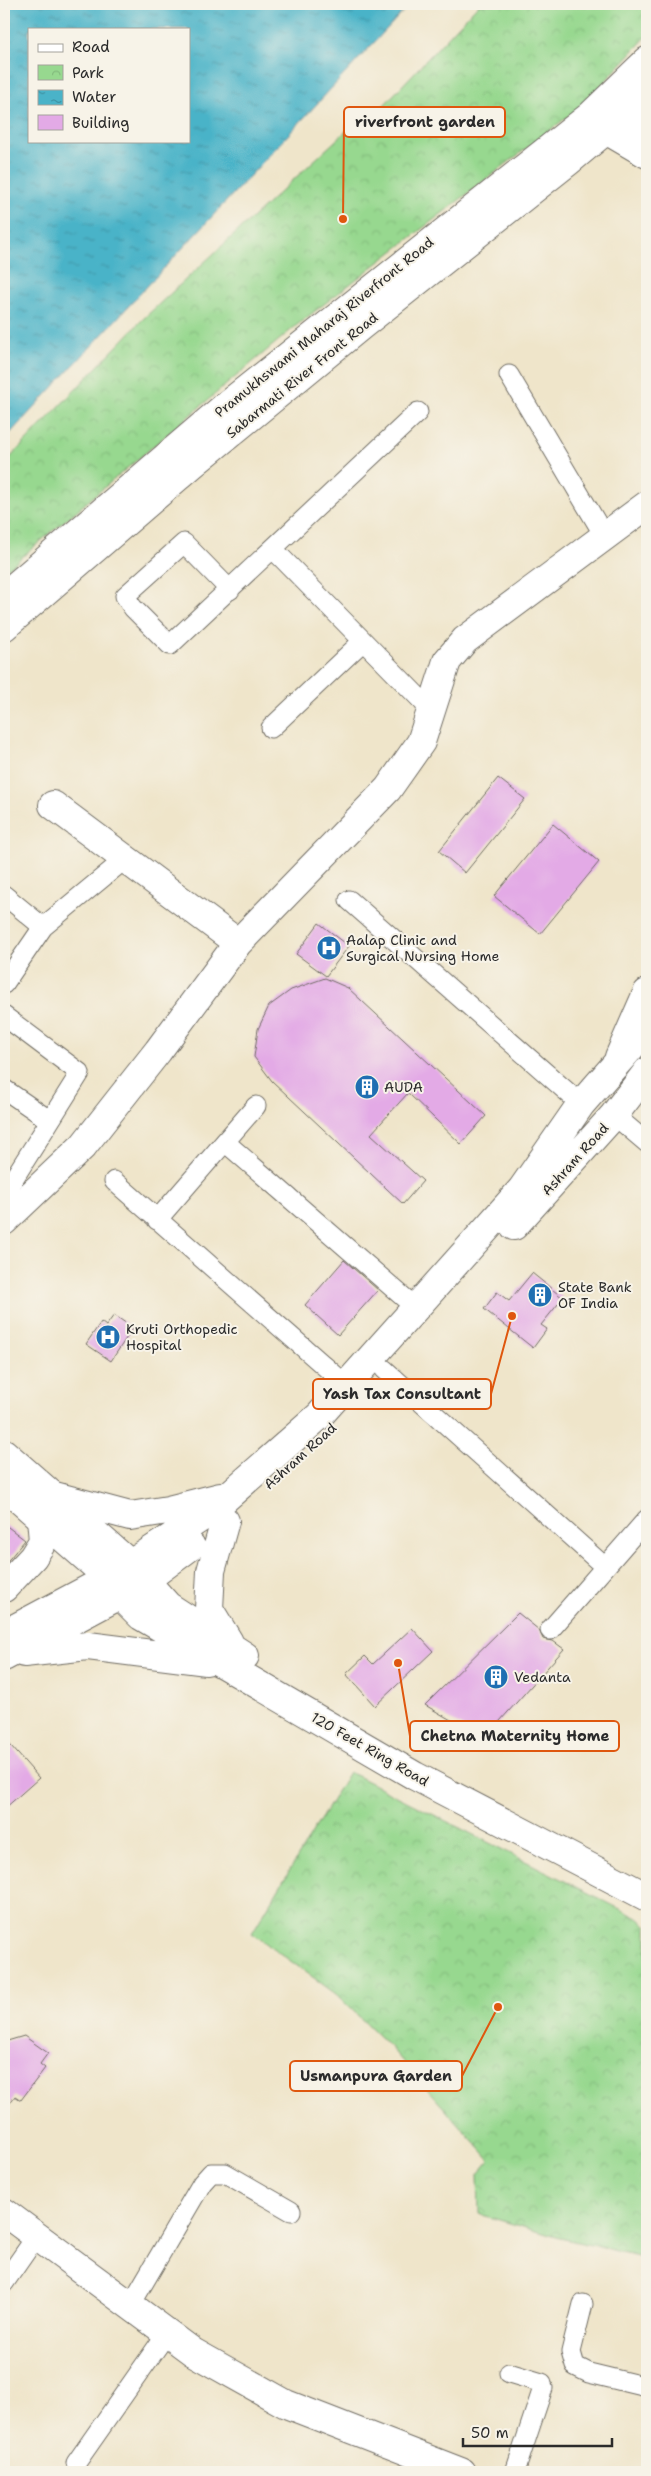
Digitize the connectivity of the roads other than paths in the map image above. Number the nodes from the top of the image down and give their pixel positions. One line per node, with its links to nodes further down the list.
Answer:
1 (647, 61): 3 (main road, Pramukhswami Maharaj Riverfront Road)
2 (647, 86): 3 (main road)
3 (607, 114): 4 (main road); 5 (main road); 12 (main road, Pramukhswami Maharaj Riverfront Road); 13 (main road, Sabarmati River Front Road)
4 (647, 128)
5 (647, 154)
6 (510, 375): 9 (street)
7 (418, 412): 10 (street)
8 (647, 505): 9 (main road)
9 (605, 537): 15 (main road)
10 (274, 550): 11 (street); 14 (street)
11 (230, 590): 11 (street)
12 (4, 596)
13 (4, 627)
14 (363, 641): 15 (street); 16 (street)
15 (432, 711): 22 (main road)
16 (271, 728)
17 (53, 805): 18 (main road)
18 (124, 860): 21 (street); 22 (main road)
19 (4, 895): 21 (street)
20 (349, 900): 30 (street)
21 (43, 927): 23 (street)
22 (238, 943): 37 (main road)
23 (4, 984)
24 (647, 993): 27 (main road)
25 (4, 1016): 33 (street)
26 (647, 1030): 27 (main road)
27 (616, 1063): 30 (main road, Ashram Road)
28 (645, 1075): 32 (main road, Ashram Road)
29 (4, 1089): 33 (street)
30 (581, 1104): 39 (main road, Ashram Road)
31 (256, 1106): 34 (street)
32 (614, 1115): 35 (street); 40 (main road, Ashram Road)
33 (49, 1120): 37 (street)
34 (225, 1142): 38 (street); 39 (street)
35 (647, 1143)
36 (114, 1181): 38 (street)
37 (6, 1207)
38 (157, 1220): 41 (street)
39 (416, 1308): 41 (main road, Ashram Road)
40 (384, 1369): 47 (main road, Ashram Road); 48 (street)
41 (346, 1385): 44 (main road, Ashram Road)
42 (4, 1453): 45 (main road)
43 (4, 1486): 45 (main road)
44 (231, 1495): 45 (main road); 49 (main road, Ashram Road)
45 (46, 1507): 49 (main road, 120 Feet Ring Road); 50 (main road)
46 (647, 1519): 48 (street)
47 (225, 1522): 49 (main road, Ashram Road); 53 (main road)
48 (605, 1567): 51 (street)
49 (126, 1580): 52 (main road, Ashram Road); 53 (main road, 120 Feet Ring Road)
50 (4, 1588)
51 (550, 1630)
52 (6, 1648): 53 (main road)
53 (227, 1657): 54 (main road, 120 Feet Ring Road); 55 (main road, 120 Feet Ring Road)
54 (647, 1877)
55 (647, 1897)
56 (291, 2211): 61 (street)
57 (4, 2212): 58 (main road)
58 (36, 2237): 59 (street); 61 (main road)
59 (4, 2283)
60 (583, 2304): 64 (street)
61 (130, 2306): 62 (main road)
62 (167, 2333): 65 (street); 66 (main road)
63 (509, 2373): 67 (street)
64 (647, 2387)
65 (76, 2463)
66 (461, 2472)
67 (515, 2472)

